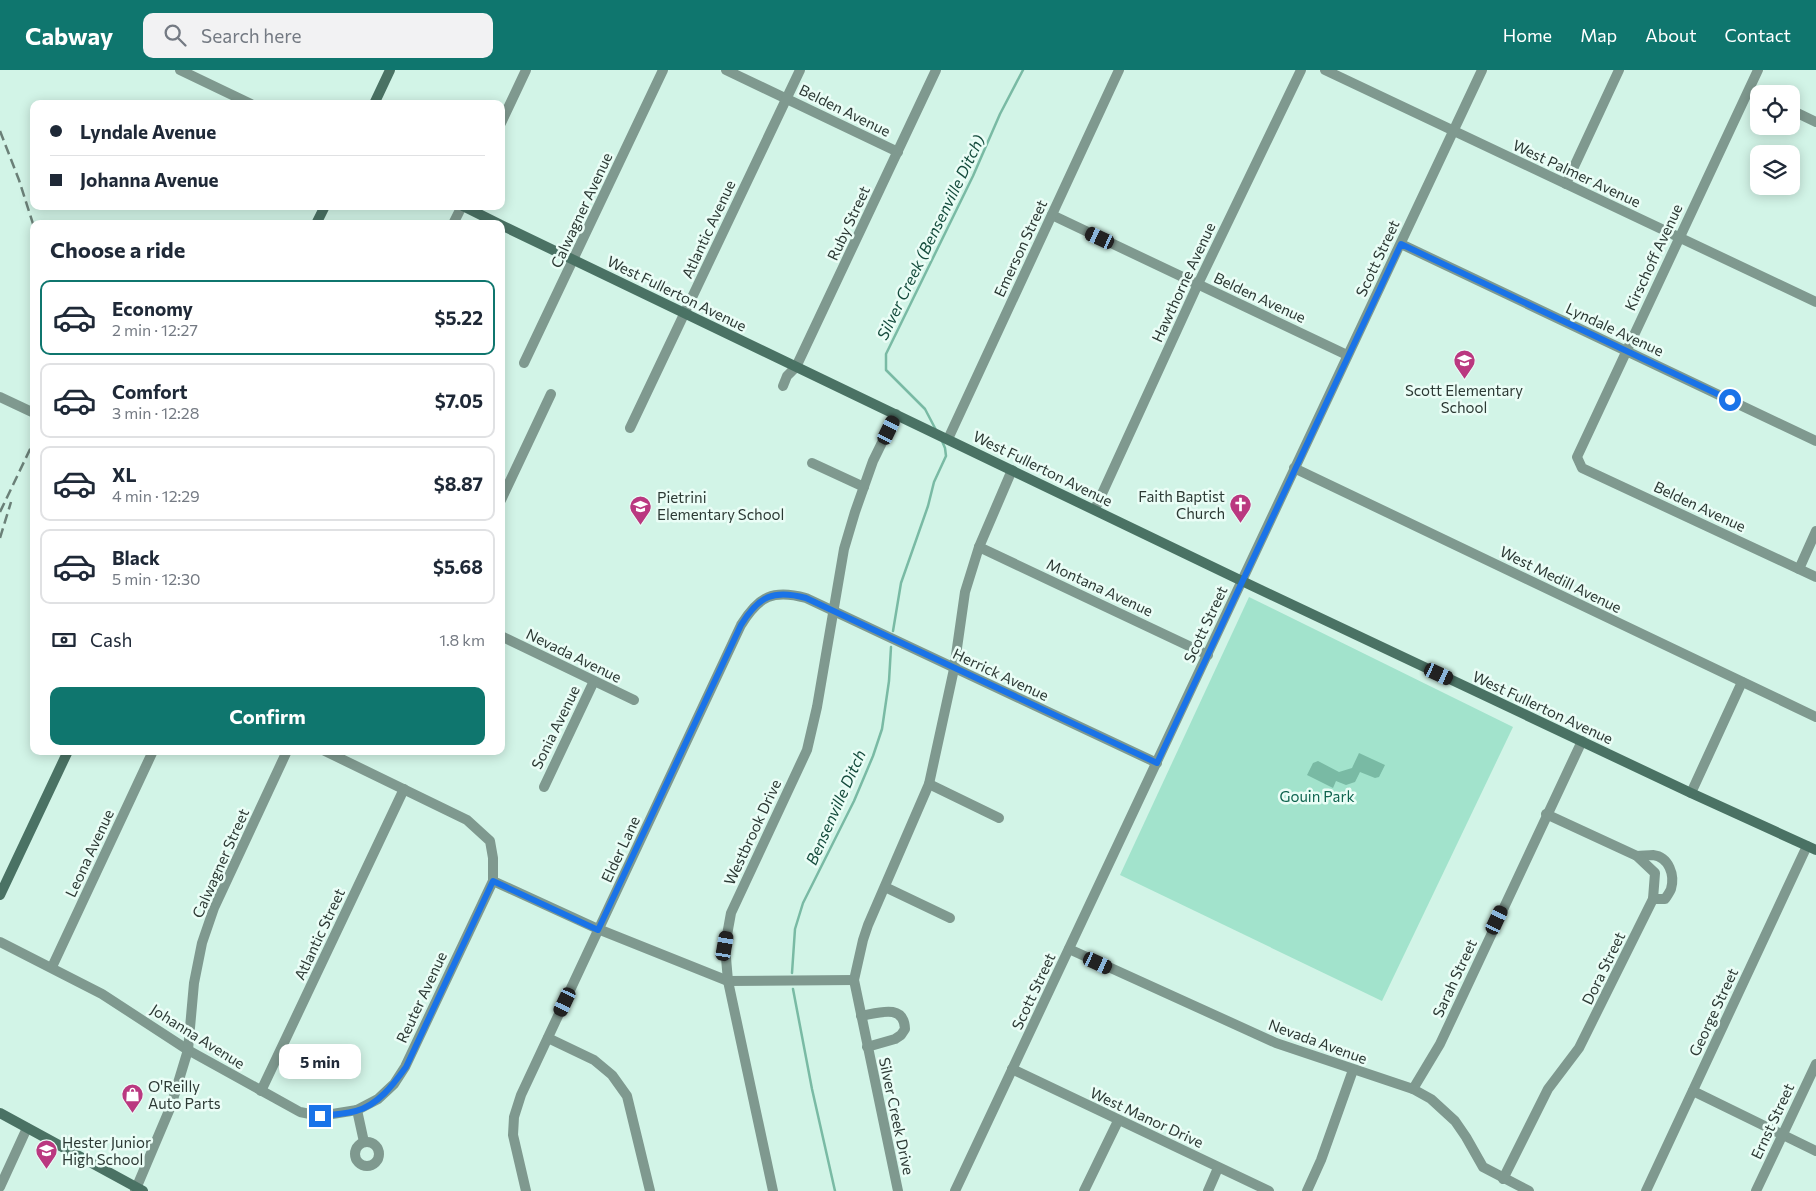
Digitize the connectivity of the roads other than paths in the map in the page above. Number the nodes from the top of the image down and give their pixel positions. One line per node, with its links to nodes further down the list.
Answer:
1 (180, 70): 16 (street)
2 (390, 70): 17 (street)
3 (526, 70): 19 (street)
4 (663, 70): 30 (street, Calwagner Avenue)
5 (726, 70): 15 (street, Belden Avenue)
6 (800, 70): 15 (street, Atlantic Avenue)
7 (936, 70): 22 (street, Ruby Street)
8 (1119, 70): 25 (street, Emerson Street)
9 (1301, 70): 31 (street, Hawthorne Avenue)
10 (1325, 70): 21 (street, West Palmer Avenue)
11 (1482, 70): 21 (street, Scott Street)
12 (1619, 70): 23 (street)
13 (1758, 70): 14 (street, Kirschoff Avenue)
14 (1748, 90): 28 (street, Kirschoff Avenue)
15 (787, 99): 22 (street, Belden Avenue); 33 (street, Atlantic Avenue)
16 (243, 100)
17 (376, 100)
18 (1800, 114): 20 (street)
19 (505, 115)
20 (1816, 122)
21 (1454, 131): 23 (street, West Palmer Avenue); 29 (street, Scott Street)
22 (898, 152): 37 (street, Ruby Street)
23 (1566, 184): 28 (street, West Palmer Avenue)
24 (470, 210): 26 (street, West Fullerton Avenue)
25 (1052, 215): 31 (street, Belden Avenue); 44 (street, Emerson Street)
26 (492, 220)
27 (505, 226): 30 (street, West Fullerton Avenue)
28 (1679, 238): 32 (street, West Palmer Avenue); 34 (street, Kirschoff Avenue)
29 (1401, 244): 34 (street, Lyndale Avenue); 35 (street, Scott Street)
30 (574, 260): 33 (street, West Fullerton Avenue); 36 (street, Calwagner Avenue)
31 (1198, 284): 35 (street, Belden Avenue); 52 (street, Hawthorne Avenue)
32 (1816, 302)
33 (685, 313): 37 (street, West Fullerton Avenue); 43 (street, Atlantic Avenue)
34 (1626, 351): 45 (street, Lyndale Avenue); 46 (street, Kirschoff Avenue)
35 (1347, 355): 48 (street, Scott Street)
36 (524, 363)
37 (796, 367): 38 (street, Ruby Street); 42 (street, West Fullerton Avenue)
38 (783, 386)
39 (551, 394): 51 (street)
40 (0, 397): 41 (street)
41 (30, 411)
42 (896, 414): 44 (street, West Fullerton Avenue); 50 (street, Westbrook Drive)
43 (630, 428)
44 (947, 438): 49 (street, West Fullerton Avenue)
45 (1816, 441)
46 (1577, 457): 55 (street, Belden Avenue)
47 (812, 463): 50 (street)
48 (1294, 468): 57 (street, Scott Street); 63 (street, West Medill Avenue)
49 (1012, 470): 52 (street, West Fullerton Avenue); 54 (street, Silver Creek Drive)
50 (864, 487): 58 (street, Westbrook Drive)
51 (505, 492)
52 (1095, 509): 57 (street, West Fullerton Avenue)
53 (1816, 531): 55 (street)
54 (979, 547): 60 (street, Montana Avenue); 61 (street, Silver Creek Drive)
55 (1798, 569): 56 (street, Belden Avenue)
56 (1816, 577)
57 (1242, 581): 60 (street, Scott Street); 66 (street, West Fullerton Avenue)
58 (834, 611): 61 (street, Herrick Avenue); 85 (street, Elder Lane); 90 (street, Westbrook Drive)
59 (505, 642): 62 (street, Nevada Avenue)
60 (1208, 655): 71 (street, Scott Street)
61 (954, 668): 71 (street, Herrick Avenue); 72 (street, Silver Creek Drive)
62 (594, 681): 64 (street, Nevada Avenue); 73 (street, Sonia Avenue)
63 (1742, 682): 65 (street, West Medill Avenue); 75 (street)
64 (634, 700)
65 (1816, 717)
66 (1582, 741): 75 (street, West Fullerton Avenue); 76 (street, Sarah Street)
67 (66, 755): 82 (street)
68 (151, 755): 88 (street, Leona Avenue)
69 (285, 755): 94 (street, Calwagner Street)
70 (333, 755): 74 (street)
71 (1157, 763): 87 (street, Scott Street)
72 (929, 784): 77 (street); 81 (street, Silver Creek Drive)
73 (544, 787)
74 (404, 789): 80 (street); 99 (street, Atlantic Street)
75 (1691, 793): 78 (street, West Fullerton Avenue)
76 (1546, 814): 79 (street, Dora Street); 98 (street, Sarah Street)
77 (999, 818)
78 (1811, 848): 100 (street, George Street)
79 (1637, 856): 83 (street, Dora Street); 83 (street)
80 (493, 881): 85 (street); 101 (street, Reuter Avenue)
81 (885, 887): 84 (street); 89 (street, Silver Creek Drive)
82 (0, 895)
83 (1654, 899): 109 (street, Dora Street)
84 (950, 918)
85 (598, 930): 90 (street); 92 (street, Elder Lane)
86 (0, 942): 88 (street, Johanna Avenue)
87 (1069, 949): 96 (street, Scott Street); 97 (street, Nevada Avenue)
88 (52, 967): 94 (street, Johanna Avenue)
89 (854, 980): 90 (street); 91 (street, Silver Creek Drive)
90 (728, 982): 114 (street, Westbrook Drive)
91 (861, 1016): 93 (street, Silver Creek Drive); 93 (street, Silver Creek Drive)
92 (548, 1038): 112 (street, Elder Lane); 113 (street)
93 (868, 1047): 115 (street, Silver Creek Drive)
94 (188, 1050): 99 (street, Johanna Avenue); 111 (street, Calwagner Street)
95 (1816, 1064): 105 (street, Ernst Street)
96 (1012, 1069): 103 (street, West Manor Drive); 116 (street, Scott Street)
97 (1353, 1070): 98 (street, Nevada Avenue); 120 (street)
98 (1414, 1089): 109 (street, Nevada Avenue)
99 (261, 1091): 101 (street, Johanna Avenue)
100 (1693, 1091): 105 (street); 122 (street, George Street)
101 (357, 1110): 106 (street)
102 (0, 1113): 104 (street)
103 (1118, 1120): 108 (street, West Manor Drive); 117 (street)
104 (27, 1128): 110 (street); 111 (street)
105 (1783, 1134): 107 (street); 123 (street, Ernst Street)
106 (364, 1142)
107 (1816, 1150)
108 (1218, 1168): 118 (street); 119 (street, West Manor Drive)
109 (1503, 1179): 121 (street, Nevada Avenue)
110 (0, 1187)
111 (138, 1190)
112 (526, 1191)
113 (650, 1191)
114 (773, 1191)
115 (898, 1191)
116 (955, 1191)
117 (1084, 1191)
118 (1208, 1191)
119 (1269, 1191)
120 (1306, 1191)
121 (1529, 1191)
122 (1646, 1191)
123 (1756, 1191)

